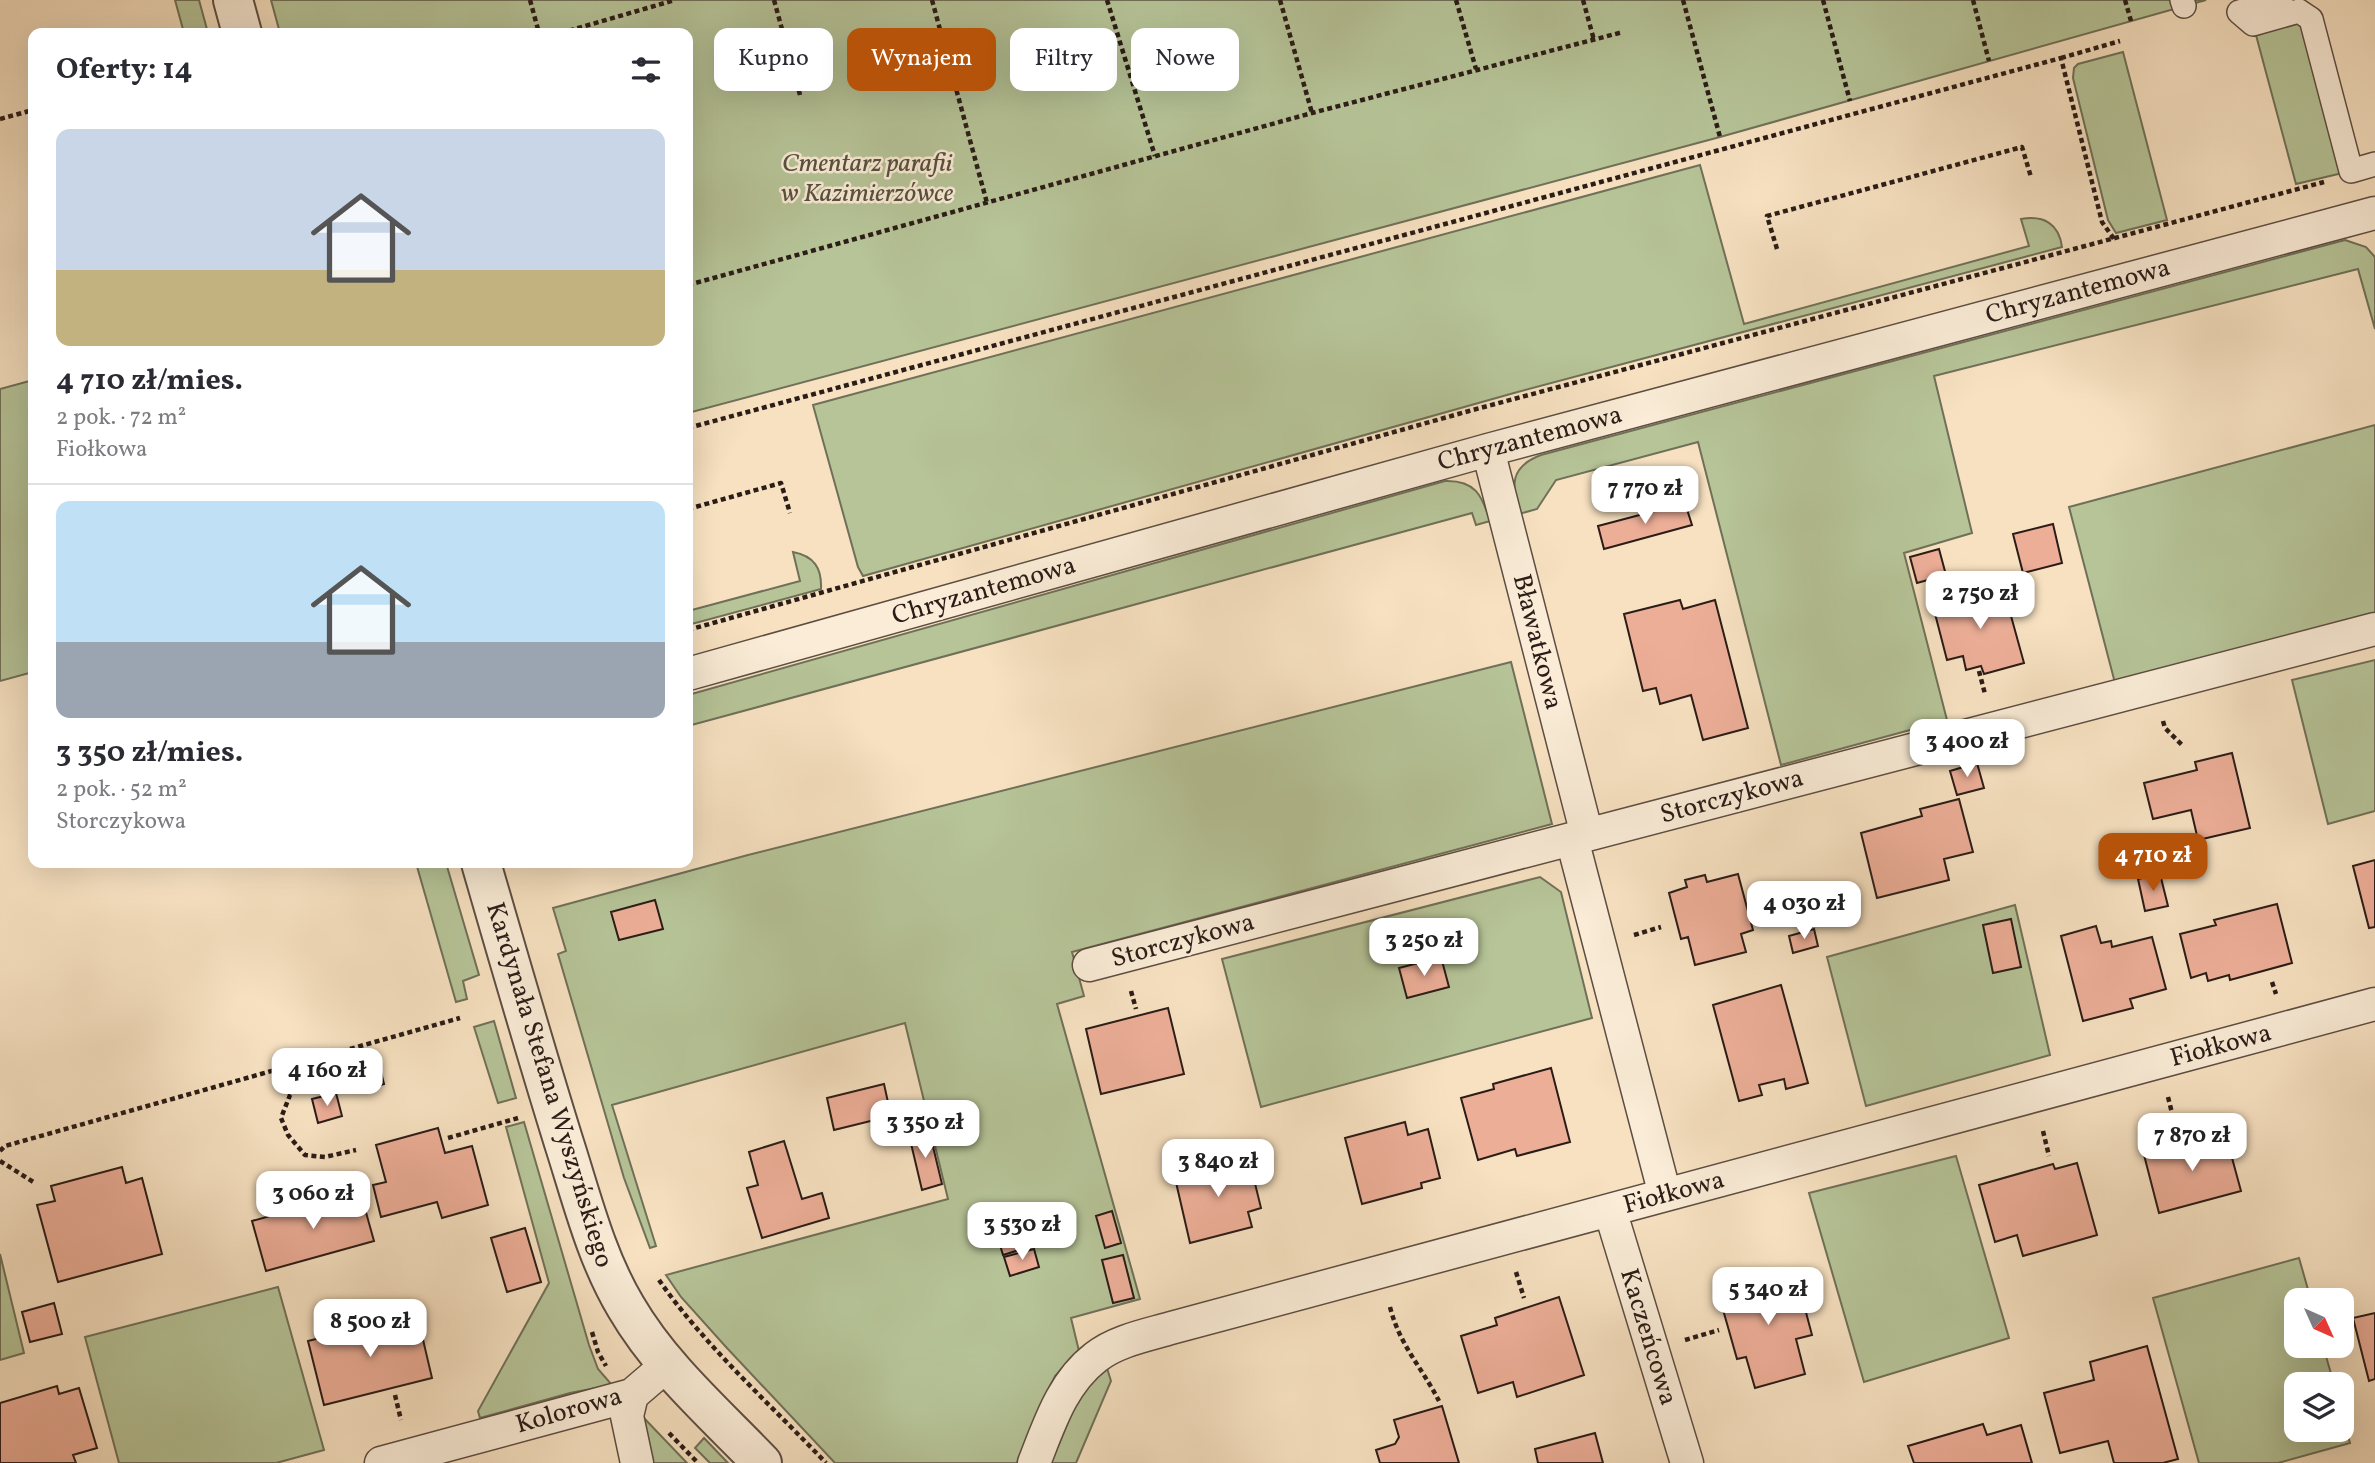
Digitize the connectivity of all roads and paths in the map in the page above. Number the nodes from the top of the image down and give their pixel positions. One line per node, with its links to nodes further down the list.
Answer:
1 (233, 0): 16 (street)
2 (530, 0): 17 (path)
3 (675, 0): 18 (path)
4 (774, 0): 25 (path)
5 (932, 0): 35 (path)
6 (1107, 0): 31 (path)
7 (1280, 0): 28 (path)
8 (1456, 0): 24 (path)
9 (1583, 0): 20 (path)
10 (1683, 0): 30 (path)
11 (1823, 0): 26 (path)
12 (1973, 0): 23 (path)
13 (2125, 0): 15 (path)
14 (2281, 0): 32 (street)
15 (2131, 21)
16 (241, 28)
17 (537, 28)
18 (578, 28)
19 (1623, 32): 20 (path)
20 (1594, 40): 24 (path)
21 (2120, 41): 22 (path)
22 (2061, 58): 37 (path); 40 (path)
23 (1989, 61)
24 (1476, 69): 28 (path)
25 (800, 95)
26 (1850, 101)
27 (28, 111): 29 (path)
28 (1312, 113): 31 (path)
29 (0, 119)
30 (1720, 137)
31 (1155, 156): 35 (path)
32 (2375, 164)
33 (2031, 177): 38 (path)
34 (2327, 181): 37 (path)
35 (987, 203): 39 (path)
36 (2375, 213): 41 (street, Chryzantemowa)
37 (2114, 240): 44 (path)
38 (1777, 249)
39 (693, 284)
40 (693, 427)
41 (1488, 450): 46 (street, Chryzantemowa); 47 (street, Bławatkowa)
42 (693, 508): 43 (path)
43 (790, 513)
44 (693, 629)
45 (2375, 629): 47 (street, Storczykowa)
46 (693, 673)
47 (1580, 837): 49 (street, Storczykowa); 59 (street, Bławatkowa)
48 (482, 868): 63 (street, Kardynała Stefana Wyszyńskiego)
49 (1089, 965)
50 (2375, 1004): 59 (street, Fiołkowa)
51 (460, 1017): 52 (path)
52 (324, 1055): 55 (path); 56 (path)
53 (529, 1115): 54 (path)
54 (448, 1138)
55 (356, 1150)
56 (0, 1151)
57 (0, 1161): 58 (path)
58 (35, 1183)
59 (1665, 1195): 60 (street, Fiołkowa)
60 (1609, 1210): 62 (street, Fiołkowa); 73 (street, Kaczeńcowa)
61 (654, 1272): 71 (path)
62 (1380, 1272): 65 (path); 72 (street, Fiołkowa)
63 (667, 1365): 64 (street, Kolorowa); 70 (street, Kardynała Stefana Wyszyńskiego)
64 (632, 1395): 67 (street, Kolorowa); 68 (street)
65 (1439, 1401)
66 (680, 1444): 69 (path)
67 (381, 1463)
68 (637, 1463)
69 (698, 1463)
70 (762, 1463)
71 (826, 1463)
72 (1034, 1463)
73 (1687, 1463)

